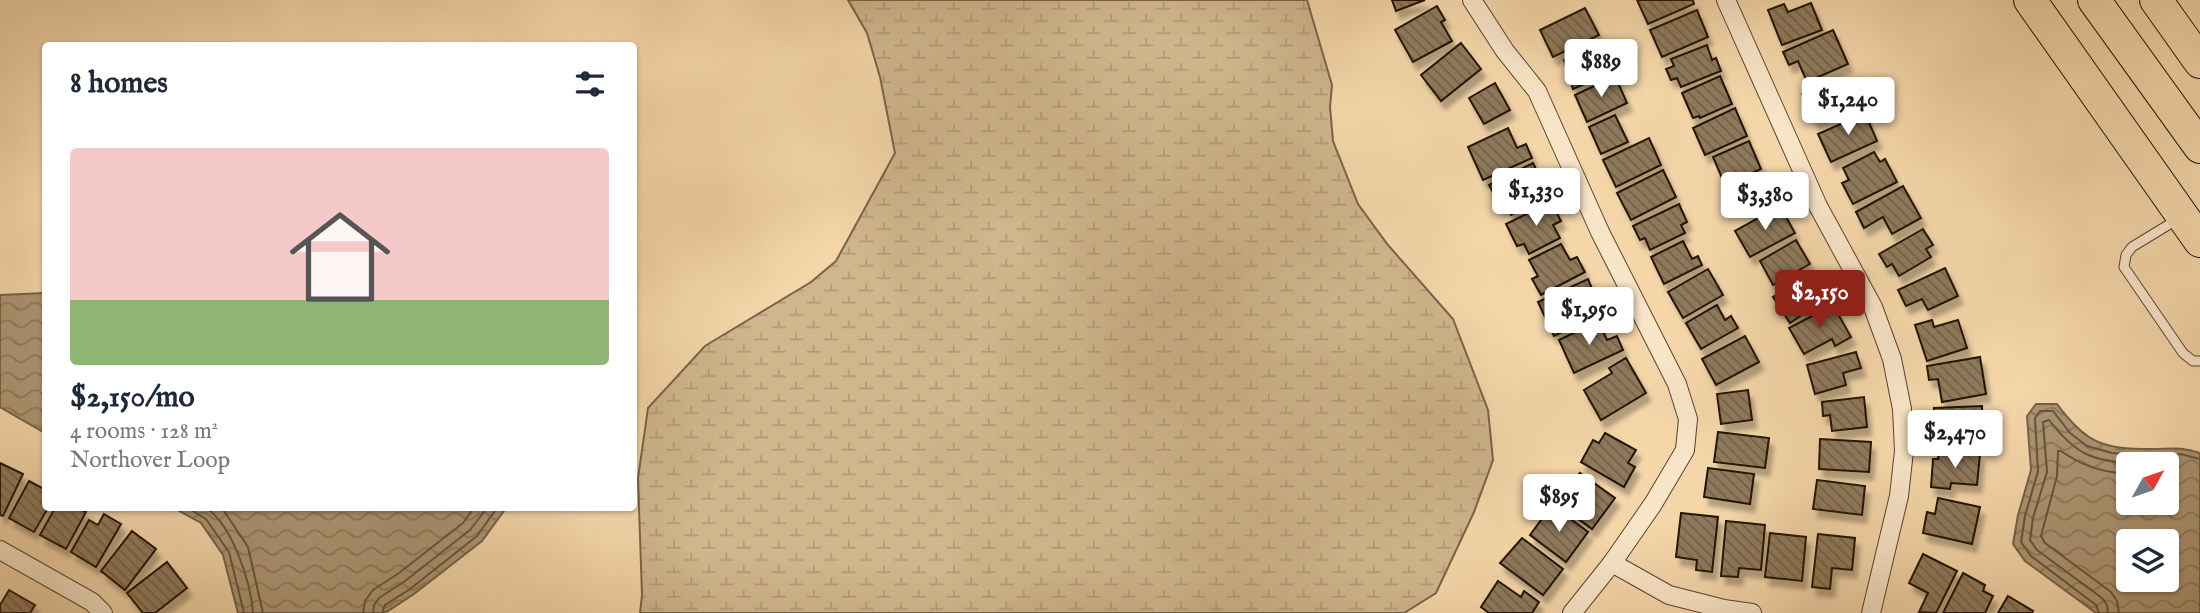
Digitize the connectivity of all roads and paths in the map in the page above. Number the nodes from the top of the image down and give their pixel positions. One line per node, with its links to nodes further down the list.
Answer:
1 (1472, 0): 11 (street)
2 (1726, 0): 15 (street)
3 (2030, 0): 8 (highway)
4 (2094, 0): 7 (highway)
5 (2156, 0): 6 (highway)
6 (2200, 62)
7 (2200, 147)
8 (2191, 229): 9 (lane)
9 (2200, 361)
10 (0, 550): 12 (street)
11 (1612, 563): 13 (street); 14 (street)
12 (103, 613)
13 (1572, 613)
14 (1752, 613)
15 (1871, 613)

